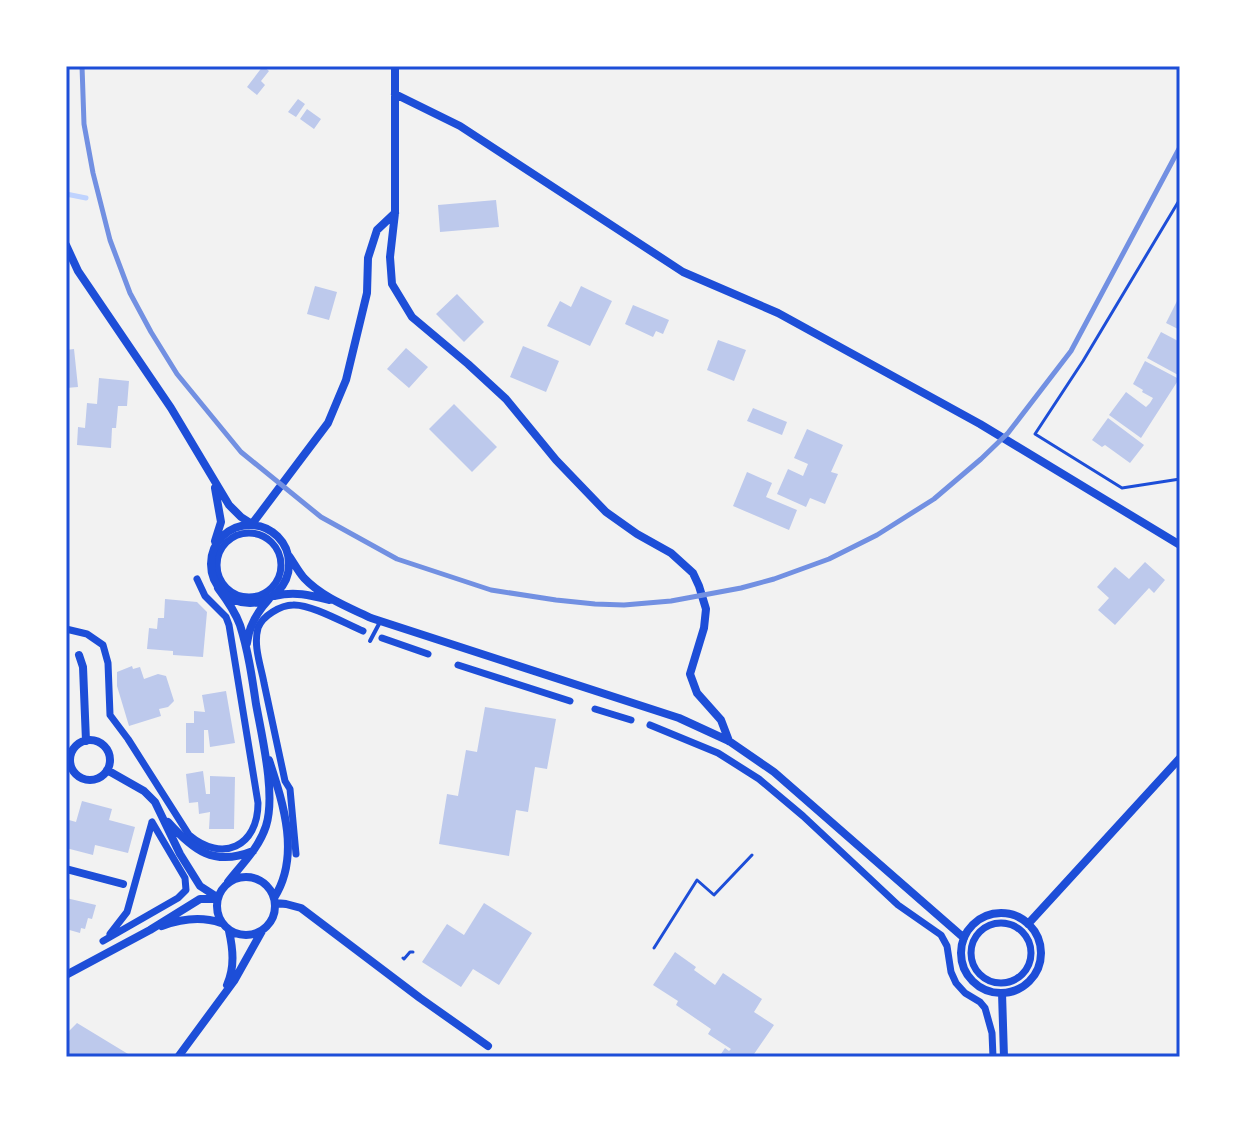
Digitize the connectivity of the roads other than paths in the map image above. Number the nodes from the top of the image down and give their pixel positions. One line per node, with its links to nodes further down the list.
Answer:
1 (395, 66): 2 (street)
2 (395, 94): 3 (street); 7 (street)
3 (395, 213): 6 (street); 30 (street)
4 (66, 245): 5 (street)
5 (213, 480): 6 (street); 8 (street)
6 (252, 524): 8 (street); 9 (street)
7 (1180, 545)
8 (213, 549): 12 (street)
9 (289, 556): 13 (street); 14 (street)
10 (217, 561): 10 (street)
11 (197, 579): 16 (street)
12 (218, 588): 13 (street); 22 (street)
13 (269, 598): 14 (street); 22 (street)
14 (337, 602): 15 (street)
15 (380, 622): 19 (lane); 30 (street)
16 (66, 629)
17 (363, 631): 37 (street)
18 (382, 638): 20 (street)
19 (370, 641)
20 (428, 654)
21 (79, 655): 29 (street)
22 (248, 656): 28 (street)
23 (458, 665): 24 (street)
24 (570, 701)
25 (595, 709): 26 (street)
26 (631, 720)
27 (650, 725): 56 (street)
28 (263, 739): 36 (street); 42 (street)
29 (86, 741): 32 (street); 33 (street)
30 (729, 741): 48 (street)
31 (1180, 758): 44 (street)
32 (107, 770): 33 (street); 35 (street)
33 (74, 771): 34 (street)
34 (66, 778)
35 (162, 815): 36 (street); 41 (street)
36 (254, 850): 39 (street)
37 (296, 854)
38 (66, 869): 40 (street)
39 (228, 882): 41 (street); 42 (street)
40 (123, 884)
41 (217, 898): 43 (street); 45 (street)
42 (274, 901): 46 (street); 54 (street)
43 (221, 923): 45 (street); 47 (street)
44 (1028, 924): 48 (street); 52 (street)
45 (150, 930): 51 (street)
46 (262, 930): 47 (street); 53 (street)
47 (229, 931): 53 (street)
48 (964, 938): 52 (street)
49 (103, 941): 49 (street)
50 (972, 946): 50 (street)
51 (66, 975)
52 (1002, 993): 57 (street)
53 (220, 999): 55 (street)
54 (488, 1046)
55 (178, 1057)
56 (993, 1057)
57 (1004, 1057)

